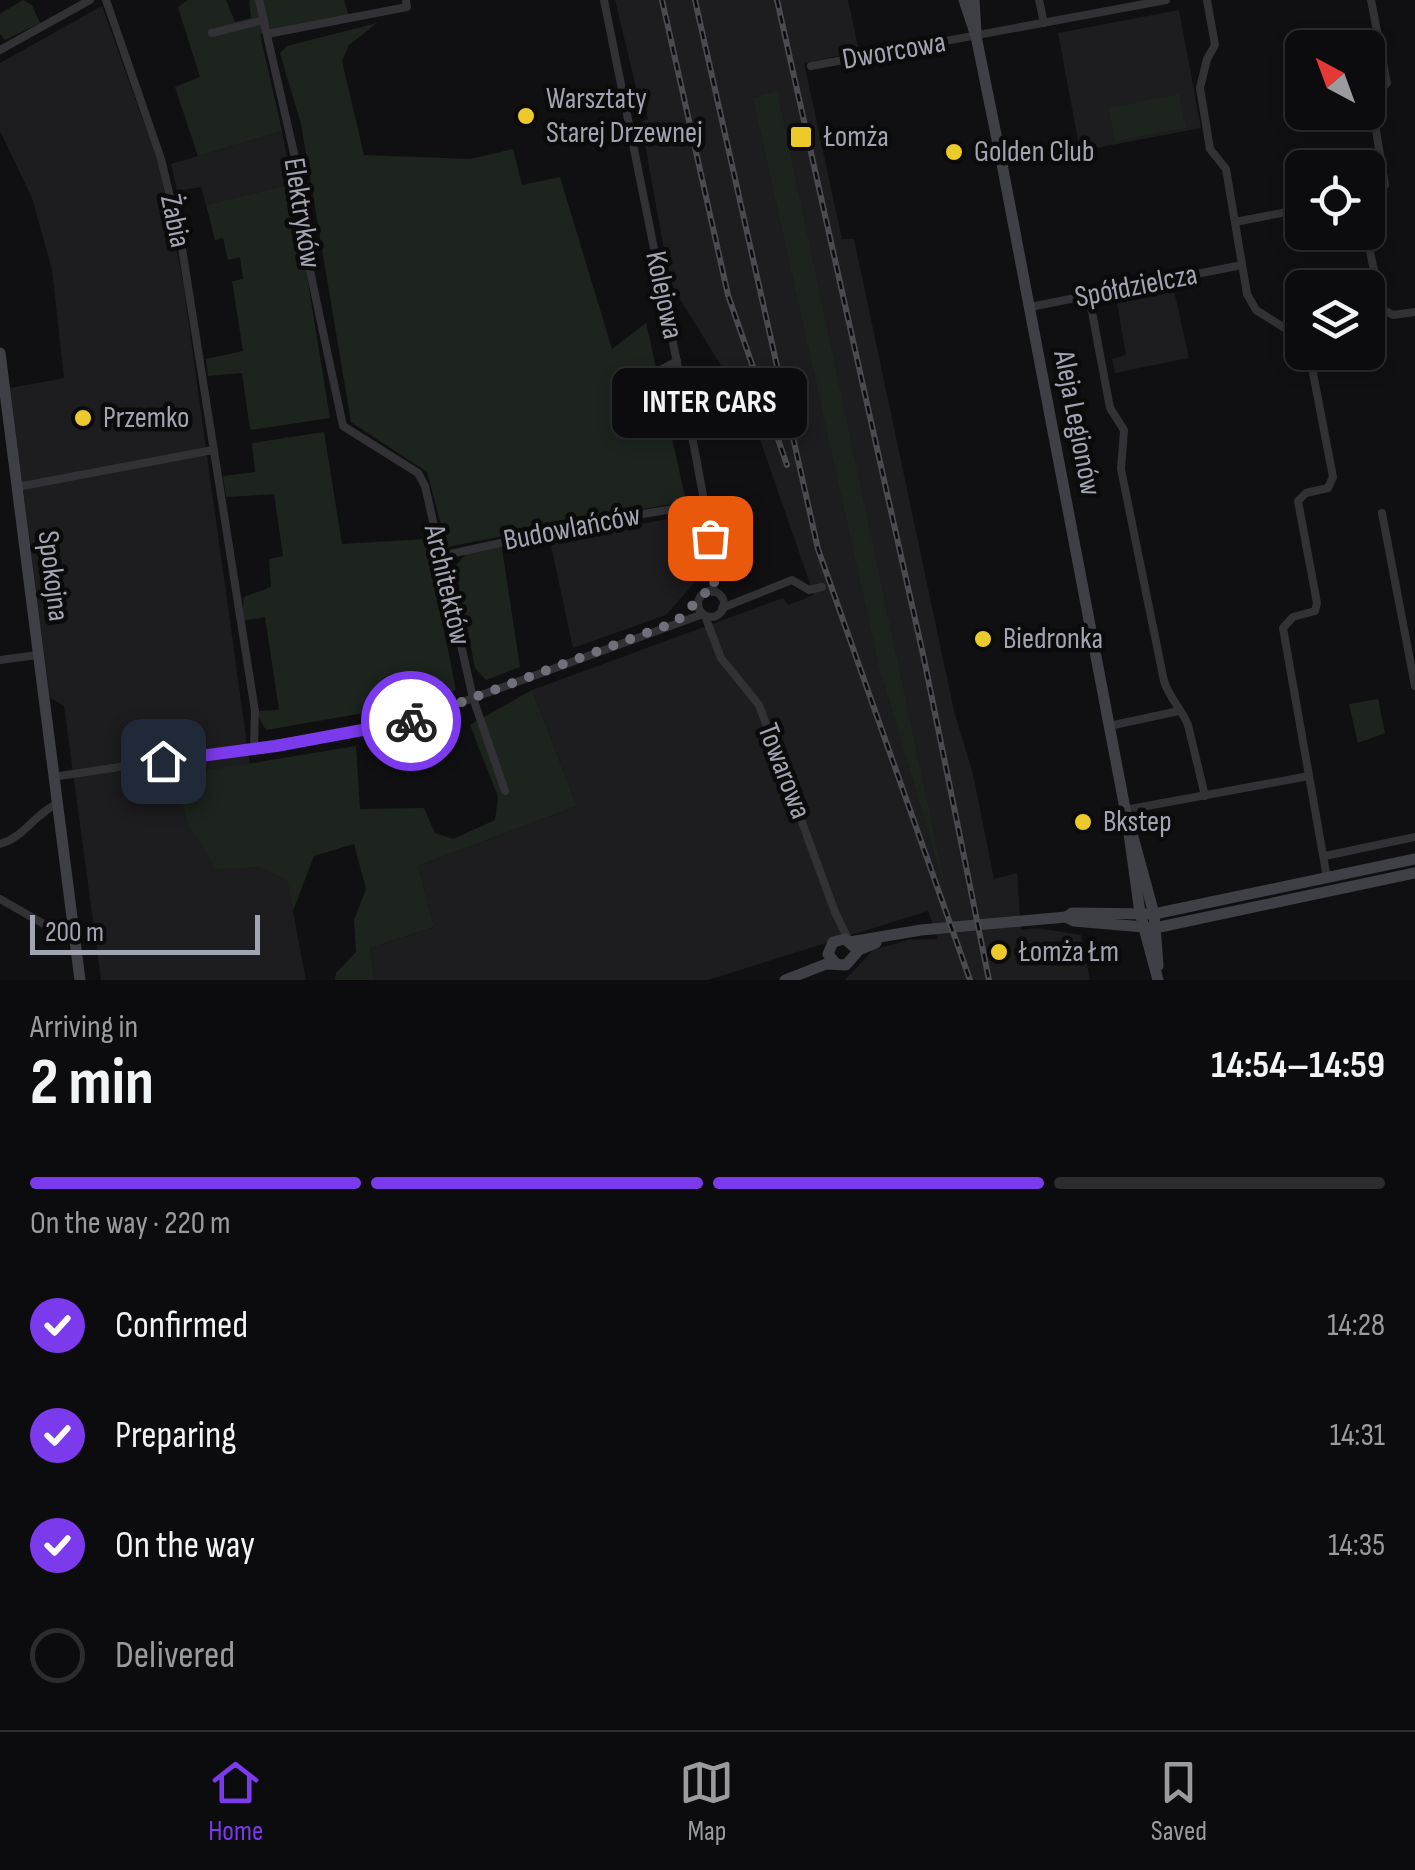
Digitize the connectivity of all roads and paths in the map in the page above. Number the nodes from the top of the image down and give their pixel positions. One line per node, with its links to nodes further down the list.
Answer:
1 (90, 0): 17 (street)
2 (106, 0): 32 (street, Żabia)
3 (259, 0): 12 (street, Elektryków)
4 (406, 0): 15 (street)
5 (604, 0): 29 (street, Kolejowa)
6 (964, 0): 16 (street, Aleja Legionów)
7 (974, 0): 16 (street, Aleja Legionów)
8 (1040, 0): 13 (street)
9 (1166, 0): 13 (street, Dworcowa)
10 (1207, 0): 21 (street)
11 (1371, 0): 19 (street)
12 (264, 20): 14 (street); 15 (street, Elektryków)
13 (1044, 23): 16 (street, Dworcowa)
14 (212, 34)
15 (267, 34): 33 (street, Elektryków)
16 (976, 36): 18 (street, Dworcowa); 25 (street, Aleja Legionów)
17 (1, 47)
18 (811, 66)
19 (1379, 150)
20 (1285, 212): 21 (street)
21 (1235, 222): 23 (street)
22 (1370, 250): 26 (street)
23 (1242, 265): 24 (street, Spółdzielcza); 27 (street)
24 (1089, 296): 25 (street, Spółdzielcza); 50 (street)
25 (1030, 307): 51 (street, Aleja Legionów)
26 (1415, 312)
27 (1285, 328)
28 (0, 353): 34 (street, Spokojna)
29 (677, 361): 31 (street); 35 (street, Kolejowa)
30 (1312, 370): 53 (street)
31 (653, 374)
32 (213, 450): 34 (street); 52 (street, Żabia)
33 (418, 473): 37 (street, Architektów)
34 (17, 487): 46 (street, Spokojna)
35 (704, 504): 37 (street, Budowlańców); 39 (street, Kolejowa)
36 (1382, 514): 48 (street)
37 (441, 556): 49 (street, Architektów)
38 (822, 588): 40 (street)
39 (717, 594): 40 (street); 41 (street); 42 (street, Kolejowa)
40 (746, 596): 42 (street)
41 (698, 603): 43 (street, Towarowa); 44 (street)
42 (720, 612): 43 (street); 45 (street, Kolejowa)
43 (704, 615): 44 (street); 45 (street, Towarowa)
44 (676, 622): 49 (street)
45 (715, 640): 66 (street, Towarowa)
46 (38, 655): 47 (street); 54 (street, Spokojna)
47 (0, 660)
48 (1415, 686)
49 (474, 698): 52 (street); 55 (street, Architektów)
50 (1179, 711): 51 (street); 56 (street)
51 (1109, 726): 58 (street, Aleja Legionów)
52 (254, 748): 54 (street)
53 (1309, 776): 56 (street); 61 (street)
54 (53, 777): 57 (street, Spokojna)
55 (505, 791)
56 (1205, 796): 58 (street)
57 (56, 804): 60 (street); 70 (street, Spokojna)
58 (1126, 814): 67 (street, Aleja Legionów)
59 (1415, 837): 61 (street)
60 (0, 844)
61 (1325, 856): 64 (street)
62 (1415, 860): 64 (street)
63 (1415, 874): 69 (street)
64 (1327, 878): 67 (street)
65 (0, 900): 70 (street)
66 (835, 912): 72 (street, Towarowa); 73 (street, Towarowa)
67 (1147, 914): 68 (street); 69 (street, Aleja Legionów)
68 (1066, 916): 69 (street); 71 (street)
69 (1150, 929): 78 (street, Aleja Legionów)
70 (74, 933): 77 (street, Spokojna)
71 (888, 936): 72 (street); 74 (street)
72 (849, 941): 73 (street); 74 (street)
73 (831, 946): 75 (street); 76 (street)
74 (855, 955): 75 (street)
75 (836, 964): 76 (street)
76 (788, 979)
77 (80, 980)
78 (1158, 980)

